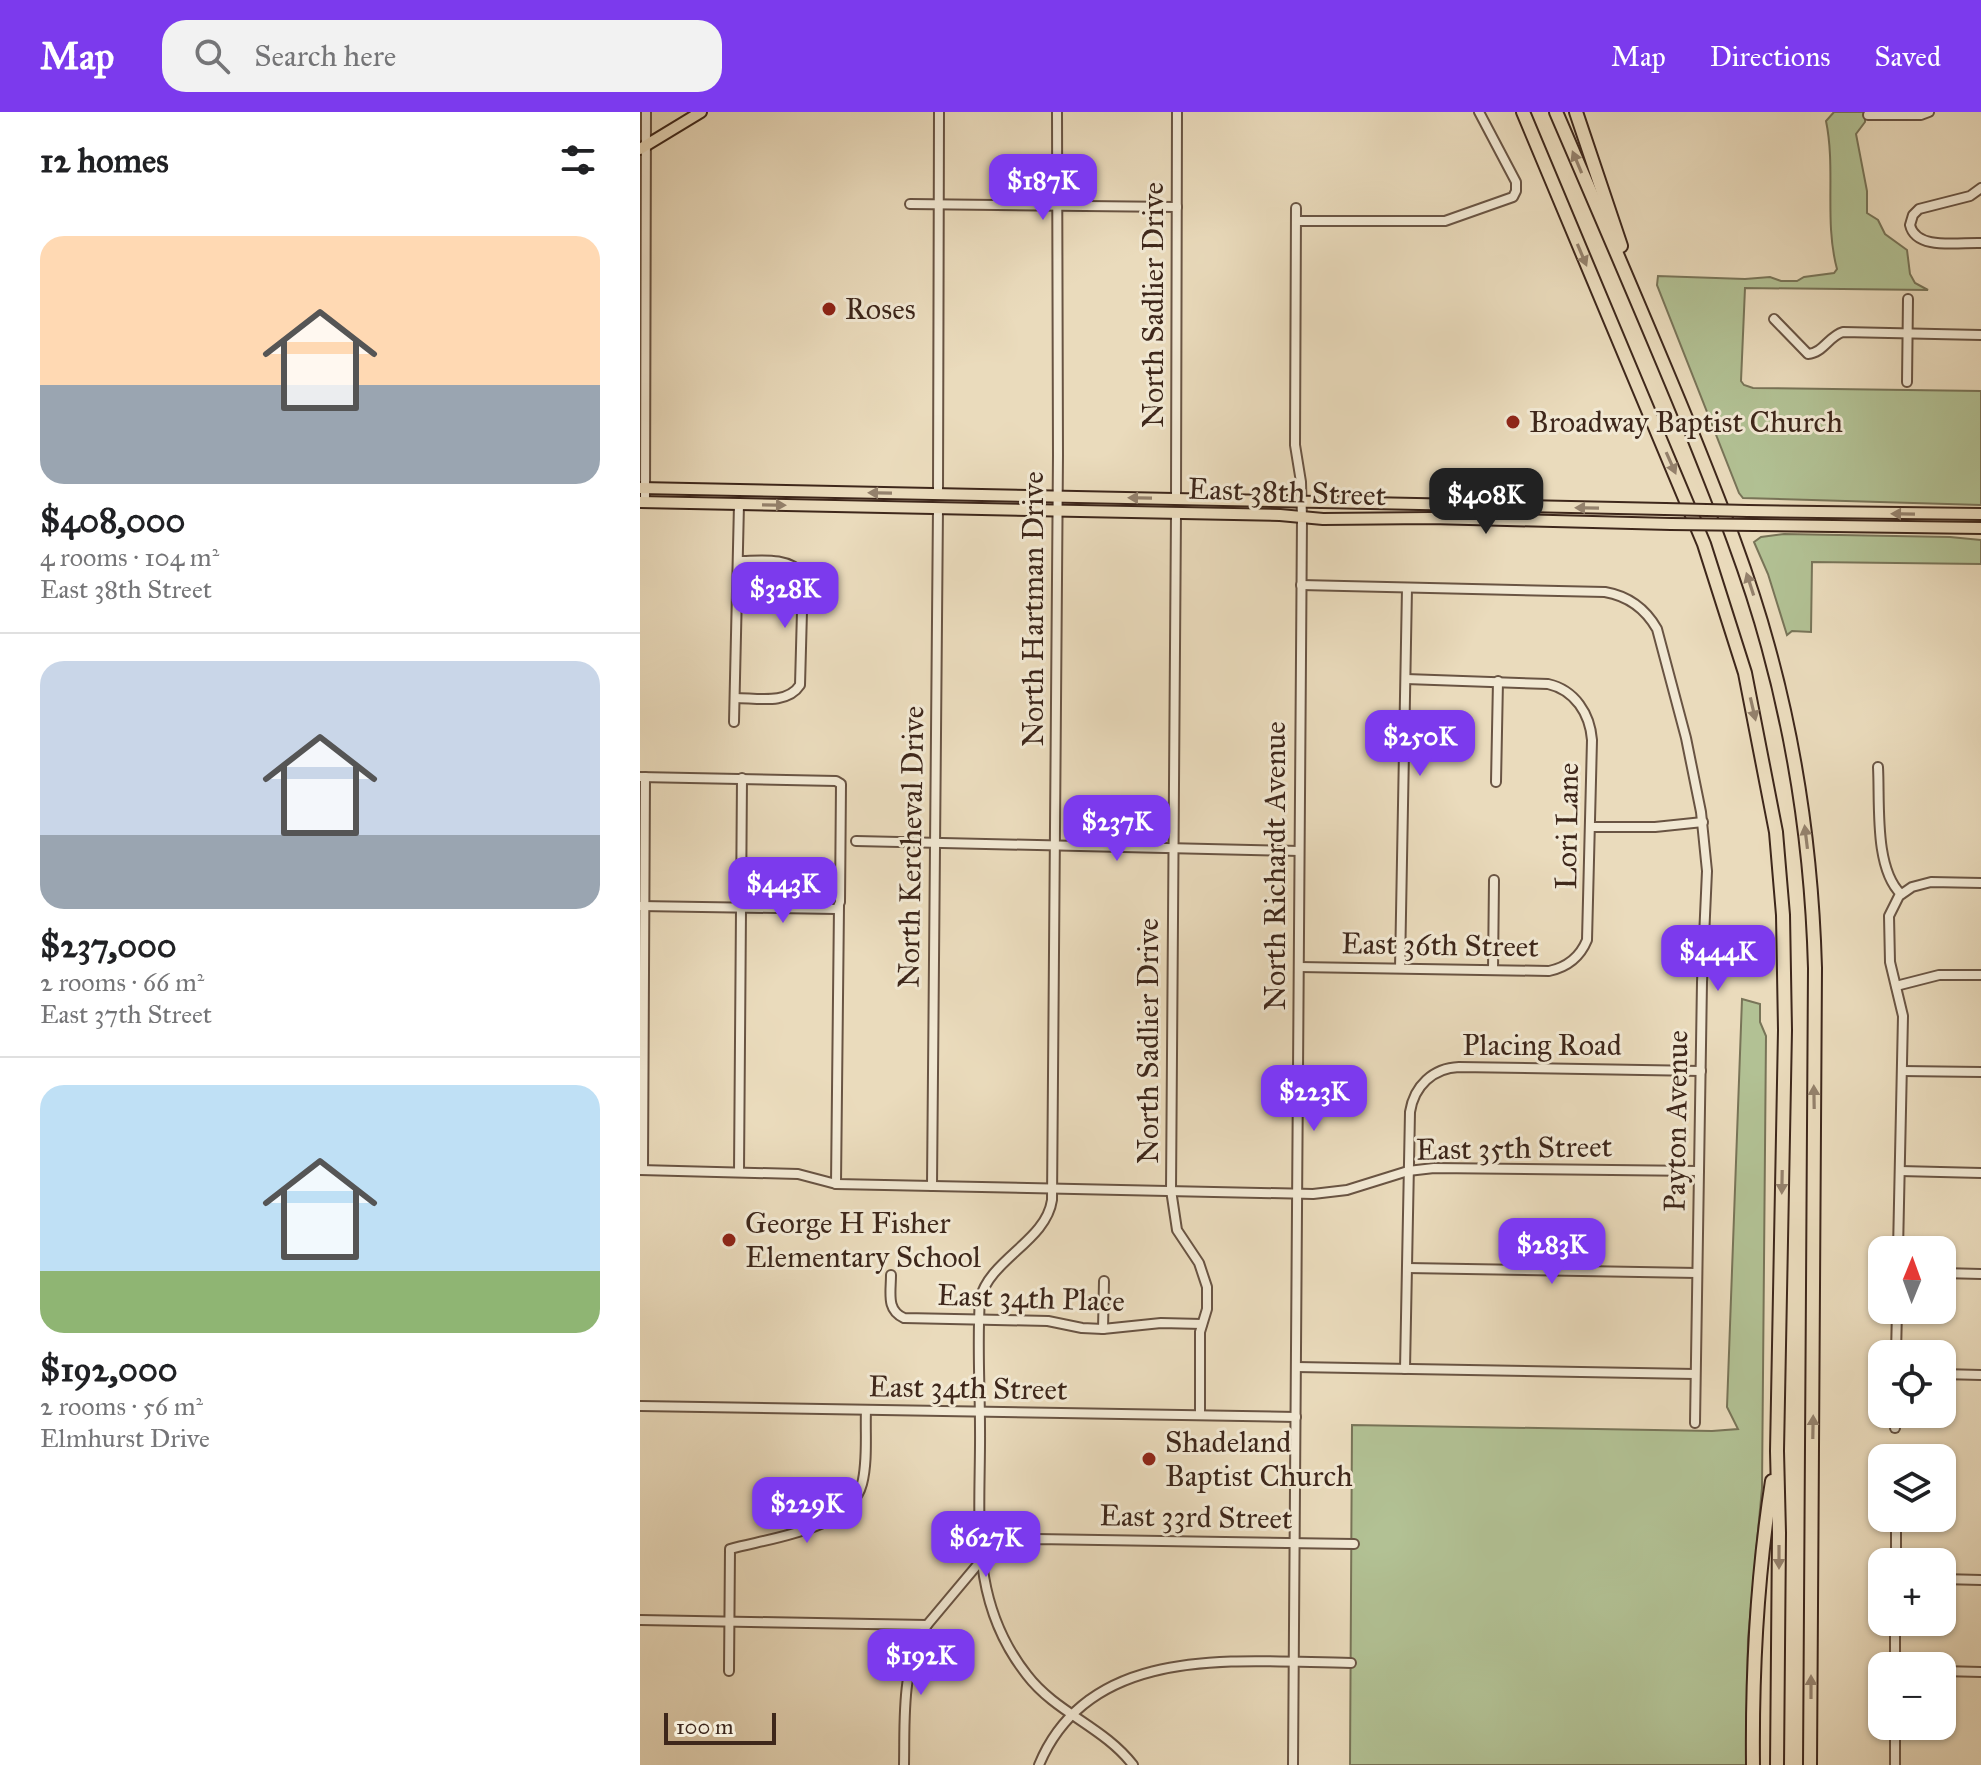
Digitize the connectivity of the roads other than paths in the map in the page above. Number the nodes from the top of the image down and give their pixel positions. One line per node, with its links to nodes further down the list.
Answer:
1 (646, 112): 13 (street)
2 (701, 112): 13 (main road)
3 (939, 112): 17 (street)
4 (1057, 112): 18 (street, North Hartman Drive)
5 (1177, 112): 19 (street, North Sadlier Drive)
6 (1479, 112): 21 (street)
7 (1515, 112): 14 (highway)
8 (1523, 112): 14 (highway)
9 (1556, 112): 24 (highway, one-way to 9)
10 (1576, 112): 24 (highway)
11 (1929, 112): 12 (street)
12 (1868, 115)
13 (643, 147): 29 (street)
14 (1551, 183): 107 (highway, one-way to 107)
15 (1981, 188): 22 (street)
16 (910, 204): 17 (street)
17 (939, 205): 18 (street); 30 (street)
18 (1057, 206): 19 (street); 31 (street, North Hartman Drive)
19 (1177, 207): 32 (street, North Sadlier Drive)
20 (1296, 208): 21 (street, North Richardt Avenue)
21 (1296, 221): 33 (street, North Richardt Avenue)
22 (1981, 243)
23 (1908, 299): 26 (street)
24 (1641, 311): 129 (highway, one-way to 24)
25 (1774, 319): 26 (street)
26 (1907, 334): 27 (street); 28 (street)
27 (1981, 335)
28 (1907, 382)
29 (642, 488): 30 (main road, East 38th Street, one-way to 29); 34 (street)
30 (938, 495): 31 (main road, East 38th Street)
31 (1057, 497): 32 (main road, East 38th Street, one-way to 31); 37 (street, North Hartman Drive)
32 (1176, 499): 33 (main road, East 38th Street)
33 (1302, 501): 39 (main road, East 38th Street, one-way to 33, bridge); 40 (street, North Richardt Avenue)
34 (642, 502): 35 (main road, East 38th Street)
35 (739, 504): 36 (main road, East 38th Street, one-way to 36); 42 (street)
36 (938, 508): 37 (main road, East 38th Street); 56 (street, North Kercheval Drive)
37 (1057, 510): 38 (main road, East 38th Street); 57 (street, North Hartman Drive)
38 (1176, 513): 40 (main road, East 38th Street); 58 (street, North Sadlier Drive)
39 (1981, 514)
40 (1302, 518): 41 (main road, East 38th Street, bridge); 43 (street, North Richardt Avenue)
41 (1981, 528)
42 (738, 561): 47 (street); 47 (street)
43 (1301, 585): 44 (street); 59 (street, North Richardt Avenue)
44 (1407, 588): 45 (street); 53 (street, Payton Avenue)
45 (1406, 679): 46 (street); 68 (street)
46 (1498, 681): 52 (street); 54 (street, Lori Lane)
47 (735, 698): 48 (street)
48 (734, 722)
49 (1878, 767): 62 (street)
50 (642, 777): 51 (street); 63 (street)
51 (742, 778): 64 (street); 65 (street)
52 (1496, 782)
53 (1703, 822): 54 (street); 72 (street, Payton Avenue)
54 (1591, 827): 66 (street, Lori Lane)
55 (856, 841): 56 (street)
56 (935, 842): 57 (street); 82 (street, North Kercheval Drive)
57 (1055, 845): 58 (street); 83 (street, North Hartman Drive)
58 (1174, 848): 59 (street); 84 (street, North Sadlier Drive)
59 (1299, 851): 67 (street, North Richardt Avenue)
60 (1494, 880): 69 (street)
61 (1981, 883): 62 (street)
62 (1901, 894): 71 (street)
63 (641, 906): 65 (street); 75 (street)
64 (839, 906): 65 (street); 81 (street)
65 (742, 908): 79 (street)
66 (1577, 958): 69 (street, East 36th Street)
67 (1299, 967): 68 (street, East 36th Street); 85 (street, North Richardt Avenue)
68 (1400, 968): 69 (street, East 36th Street)
69 (1493, 970)
70 (1981, 975): 71 (street)
71 (1896, 986): 73 (street)
72 (1701, 1071): 76 (street, Placing Road); 77 (street, Payton Avenue)
73 (1902, 1071): 74 (street); 78 (street)
74 (1981, 1072)
75 (642, 1170): 79 (street, East 35th Street)
76 (1408, 1171): 77 (street, East 35th Street); 85 (street, East 35th Street); 87 (street)
77 (1699, 1171): 88 (street, Payton Avenue)
78 (1900, 1171): 80 (street); 86 (street)
79 (739, 1172): 81 (street, East 35th Street)
80 (1981, 1173)
81 (836, 1184): 82 (street, East 35th Street)
82 (932, 1186): 83 (street, East 35th Street)
83 (1052, 1189): 84 (street, East 35th Street); 93 (street, North Hartman Drive)
84 (1171, 1190): 85 (street, East 35th Street); 94 (street, North Sadlier Drive)
85 (1297, 1193): 96 (street, North Richardt Avenue)
86 (1898, 1236)
87 (1407, 1268): 88 (street); 97 (street)
88 (1697, 1273): 98 (street, Payton Avenue)
89 (1956, 1273): 90 (street)
90 (1981, 1274)
91 (891, 1275): 93 (street, East 34th Place)
92 (1104, 1281): 95 (street)
93 (979, 1320): 95 (street, East 34th Place); 103 (street, North Hartman Drive)
94 (1202, 1324): 95 (street, East 34th Place); 104 (street, North Sadlier Drive)
95 (1103, 1329)
96 (1296, 1367): 97 (street); 105 (street, North Richardt Avenue)
97 (1405, 1369): 98 (street)
98 (1695, 1374): 106 (street, Payton Avenue)
99 (1956, 1374): 100 (street)
100 (1981, 1375)
101 (640, 1406): 102 (street, East 34th Street)
102 (866, 1410): 103 (street, East 34th Street); 114 (street)
103 (980, 1412): 104 (street, East 34th Street); 110 (street, North Hartman Drive)
104 (1200, 1415): 105 (street, East 34th Street)
105 (1296, 1417): 108 (street, North Richardt Avenue)
106 (1695, 1423)
107 (1777, 1451): 127 (highway); 128 (highway, one-way to 128)
108 (1295, 1543): 109 (street, East 33rd Street); 110 (street, East 33rd Street); 116 (street, North Richardt Avenue)
109 (1354, 1544)
110 (980, 1561): 115 (street, East 33rd Street); 121 (street, North Hartman Drive)
111 (1956, 1579): 112 (street)
112 (1981, 1580)
113 (640, 1620): 114 (street)
114 (729, 1622): 115 (street); 118 (street)
115 (927, 1625): 123 (street, East 33rd Street)
116 (1294, 1662): 117 (street); 121 (street); 126 (street, North Richardt Avenue)
117 (1351, 1663)
118 (729, 1671)
119 (1956, 1671): 120 (street)
120 (1981, 1672)
121 (1070, 1715): 124 (street); 125 (street, North Hartman Drive)
122 (1895, 1740): 130 (street)
123 (904, 1765)
124 (1039, 1765)
125 (1133, 1765)
126 (1293, 1765)
127 (1753, 1765)
128 (1777, 1765)
129 (1810, 1765)
130 (1895, 1765)

